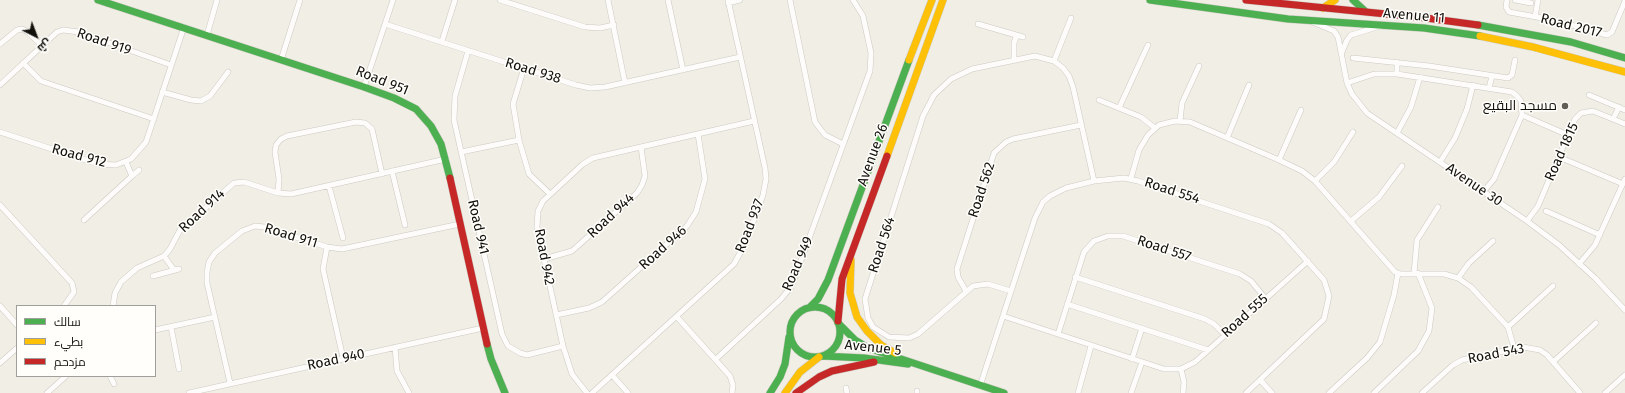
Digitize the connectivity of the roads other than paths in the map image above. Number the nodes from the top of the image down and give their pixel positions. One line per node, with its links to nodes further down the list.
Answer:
1 (98, 0): 39 (street, Road 951)
2 (217, 0): 40 (street)
3 (300, 0): 53 (street)
4 (392, 0): 35 (street)
5 (455, 0): 43 (street)
6 (500, 0): 37 (street)
7 (608, 0): 37 (street)
8 (668, 0): 61 (street)
9 (740, 0): 23 (street)
10 (790, 0): 96 (street)
11 (853, 0): 96 (street, Road 949)
12 (928, 0): 28 (street)
13 (932, 0): 28 (street, Avenue 26)
14 (944, 0): 27 (street, Avenue 26)
15 (948, 0): 27 (street)
16 (1150, 0): 34 (street, Avenue 11)
17 (1246, 0): 26 (street, Avenue 11)
18 (1336, 0): 26 (street)
19 (1353, 0): 29 (street)
20 (1507, 0): 30 (street, Road 2017)
21 (1515, 0): 24 (street, Road 2017)
22 (1538, 0): 30 (street)
23 (728, 1): 49 (street, Road 937)
24 (1531, 3)
25 (1625, 3): 31 (street, Road 2017)
26 (1323, 8): 29 (street, Avenue 11)
27 (940, 11): 129 (street, Avenue 26)
28 (928, 12): 148 (street, Avenue 26)
29 (1367, 12): 51 (street, Avenue 11)
30 (1535, 17): 31 (street, Road 2017)
31 (1619, 17): 33 (street)
32 (1071, 18): 55 (street)
33 (1625, 19)
34 (1310, 21): 38 (street, Avenue 11); 48 (street, Avenue 30)
35 (385, 24): 43 (street, Road 938); 72 (street)
36 (978, 24): 41 (street)
37 (614, 25): 67 (street)
38 (1382, 26): 48 (street); 63 (street, Avenue 11)
39 (184, 27): 40 (street, Road 951); 58 (street, Road 912)
40 (207, 35): 53 (street, Road 951)
41 (1017, 35): 42 (street); 52 (street)
42 (1023, 37)
43 (442, 41): 47 (street, Road 938)
44 (0, 44): 46 (street)
45 (1148, 45): 78 (street)
46 (42, 46): 57 (street, Road 919); 58 (street, Road 919)
47 (468, 51): 60 (street, Road 938); 98 (street, Road 941)
48 (1342, 53): 68 (street, Avenue 30)
49 (740, 57): 61 (street, Road 938); 84 (street, Road 937)
50 (1353, 58): 56 (street)
51 (1625, 58)
52 (1014, 59): 55 (street, Road 564); 140 (street, Road 564)
53 (281, 60): 72 (street, Road 951)
54 (1515, 60): 65 (street)
55 (1054, 61): 87 (street)
56 (1397, 62): 64 (street); 65 (street)
57 (23, 63): 69 (street, Road 919); 82 (street)
58 (171, 65): 74 (street, Road 912)
59 (1199, 66): 85 (street)
60 (524, 68): 67 (street, Road 938); 95 (street)
61 (684, 70): 67 (street, Road 938)
62 (228, 72): 74 (street)
63 (1625, 72)
64 (1397, 74): 66 (street); 68 (street)
65 (1492, 76): 73 (street)
66 (1420, 77): 71 (street); 91 (street)
67 (625, 82)
68 (1346, 83): 91 (street, Avenue 30)
69 (0, 85)
70 (1249, 85): 94 (street)
71 (1473, 85): 73 (street); 103 (street)
72 (364, 87): 100 (street, Road 951)
73 (1489, 88): 81 (street)
74 (162, 92): 82 (street, Road 912)
75 (1589, 95): 77 (street)
76 (1099, 100): 78 (street)
77 (1619, 107): 80 (street); 83 (street)
78 (1118, 108): 88 (street)
79 (1300, 110): 101 (street)
80 (1625, 110)
81 (1522, 115): 93 (street); 114 (street)
82 (154, 119): 102 (street, Road 912)
83 (1613, 119): 86 (street, Road 1815); 93 (street, Road 1815)
84 (754, 121): 92 (street, Road 942); 153 (street, Road 937)
85 (1180, 121): 88 (street); 94 (street)
86 (1625, 124)
87 (1081, 125): 110 (street); 140 (street, Road 562)
88 (1154, 128): 109 (street)
89 (0, 132): 102 (street, Road 912)
90 (1353, 132): 111 (street)
91 (1397, 133): 103 (street, Avenue 30)
92 (698, 134): 97 (street, Road 942); 150 (street, Road 946)
93 (1568, 135): 99 (street, Road 1815)
94 (1227, 138): 101 (street)
95 (519, 140): 98 (street); 116 (street)
96 (844, 144): 173 (street, Road 949)
97 (641, 147): 116 (street, Road 942); 131 (street, Road 944)
98 (461, 152): 165 (street, Road 941)
99 (1559, 157): 112 (street); 122 (street, Road 1815)
100 (446, 159): 106 (street, Road 914); 123 (street, Road 951)
101 (1279, 160): 111 (street)
102 (126, 162): 108 (street)
103 (1440, 162): 114 (street, Avenue 30)
104 (1402, 166): 121 (street)
105 (139, 170): 108 (street)
106 (392, 171): 107 (street, Road 914); 124 (street)
107 (382, 174): 113 (street, Road 914); 115 (street)
108 (132, 176): 120 (street)
109 (1131, 178): 110 (street, Road 554); 132 (street, Road 554)
110 (1094, 181): 141 (street, Road 554)
111 (1316, 181): 121 (street)
112 (1624, 181): 125 (street)
113 (329, 186): 115 (street, Road 914); 126 (street)
114 (1484, 191): 122 (street, Avenue 30)
115 (278, 193): 130 (street, Road 914)
116 (550, 194): 131 (street, Road 942)
117 (0, 205): 145 (street)
118 (1438, 207): 135 (street)
119 (1546, 211): 125 (street)
120 (84, 220)
121 (1351, 221): 134 (street)
122 (1527, 221): 133 (street, Avenue 30)
123 (460, 224): 128 (street, Road 911); 159 (street, Road 951)
124 (405, 225)
125 (1600, 235): 133 (street)
126 (343, 238)
127 (1493, 241): 138 (street)
128 (327, 247): 152 (street, Road 911); 172 (street)
129 (852, 248): 154 (street, Avenue 26); 176 (street)
130 (164, 256): 136 (street); 146 (street)
131 (544, 259): 150 (street, Road 942)
132 (1308, 261): 142 (street, Road 555); 187 (street, Road 554)
133 (1579, 264): 144 (street, Avenue 30)
134 (1398, 273): 135 (street); 208 (street)
135 (1416, 273): 138 (street); 209 (street)
136 (153, 276)
137 (1075, 277): 142 (street, Road 557); 143 (street, Road 557); 164 (street)
138 (1458, 278): 158 (street)
139 (1553, 286): 158 (street)
140 (966, 291): 141 (street, Road 564)
141 (1011, 291): 151 (street, Road 554)
142 (1265, 298): 164 (street, Road 555)
143 (1067, 304): 160 (street); 163 (street, Road 557)
144 (1623, 304): 149 (street, Avenue 30)
145 (65, 305)
146 (113, 305)
147 (0, 306): 156 (street)
148 (810, 308): 154 (street); 162 (street)
149 (1625, 310)
150 (556, 315): 165 (street, Road 942)
151 (1003, 316): 163 (street); 190 (street, Road 554)
152 (215, 317): 157 (street); 188 (street, Road 911)
153 (677, 317): 173 (street); 183 (street, Road 937)
154 (838, 322): 171 (street); 176 (street, Avenue 5)
155 (1596, 323): 178 (street)
156 (16, 324)
157 (172, 327): 161 (street); 181 (street)
158 (1508, 327): 168 (street)
159 (483, 328): 167 (street, Road 940); 194 (street, Road 951)
160 (1142, 328): 170 (street); 174 (street)
161 (156, 330)
162 (790, 331): 171 (street); 199 (street)
163 (1058, 334): 166 (street)
164 (1225, 335): 170 (street, Road 555)
165 (563, 346): 195 (street, Road 942)
166 (1091, 346): 174 (street); 203 (street)
167 (395, 347): 172 (street, Road 940); 191 (street)
168 (1514, 348): 178 (street, Road 543); 210 (street, Road 543)
169 (16, 349): 179 (street)
170 (1208, 350): 182 (street, Road 555)
171 (821, 357): 175 (street, Avenue 5); 200 (street)
172 (343, 358): 188 (street, Road 940)
173 (716, 359): 198 (street)
174 (1132, 359): 177 (street)
175 (886, 360): 180 (street, Avenue 5); 201 (street)
176 (905, 360): 180 (street, Avenue 5)
177 (1142, 362): 182 (street); 204 (street)
178 (1553, 362): 211 (street, Road 543)
179 (0, 363)
180 (920, 366): 190 (street, Avenue 5)
181 (179, 369)
182 (1180, 369): 205 (street)
183 (612, 375): 196 (street, Road 937); 197 (street)
184 (1625, 375): 212 (street)
185 (65, 377): 192 (street)
186 (110, 377): 189 (street)
187 (1260, 380): 206 (street, Road 554); 207 (street)
188 (230, 383): 193 (street, Road 940)
189 (114, 384)
190 (980, 386): 202 (street, Avenue 5)
191 (406, 392)
192 (47, 393)
193 (189, 393)
194 (505, 393)
195 (587, 393)
196 (592, 393)
197 (628, 393)
198 (732, 393)
199 (770, 393)
200 (785, 393)
201 (796, 393)
202 (1004, 393)
203 (1078, 393)
204 (1131, 393)
205 (1183, 393)
206 (1246, 393)
207 (1272, 393)
208 (1329, 393)
209 (1374, 393)
210 (1422, 393)
211 (1580, 393)
212 (1605, 393)

